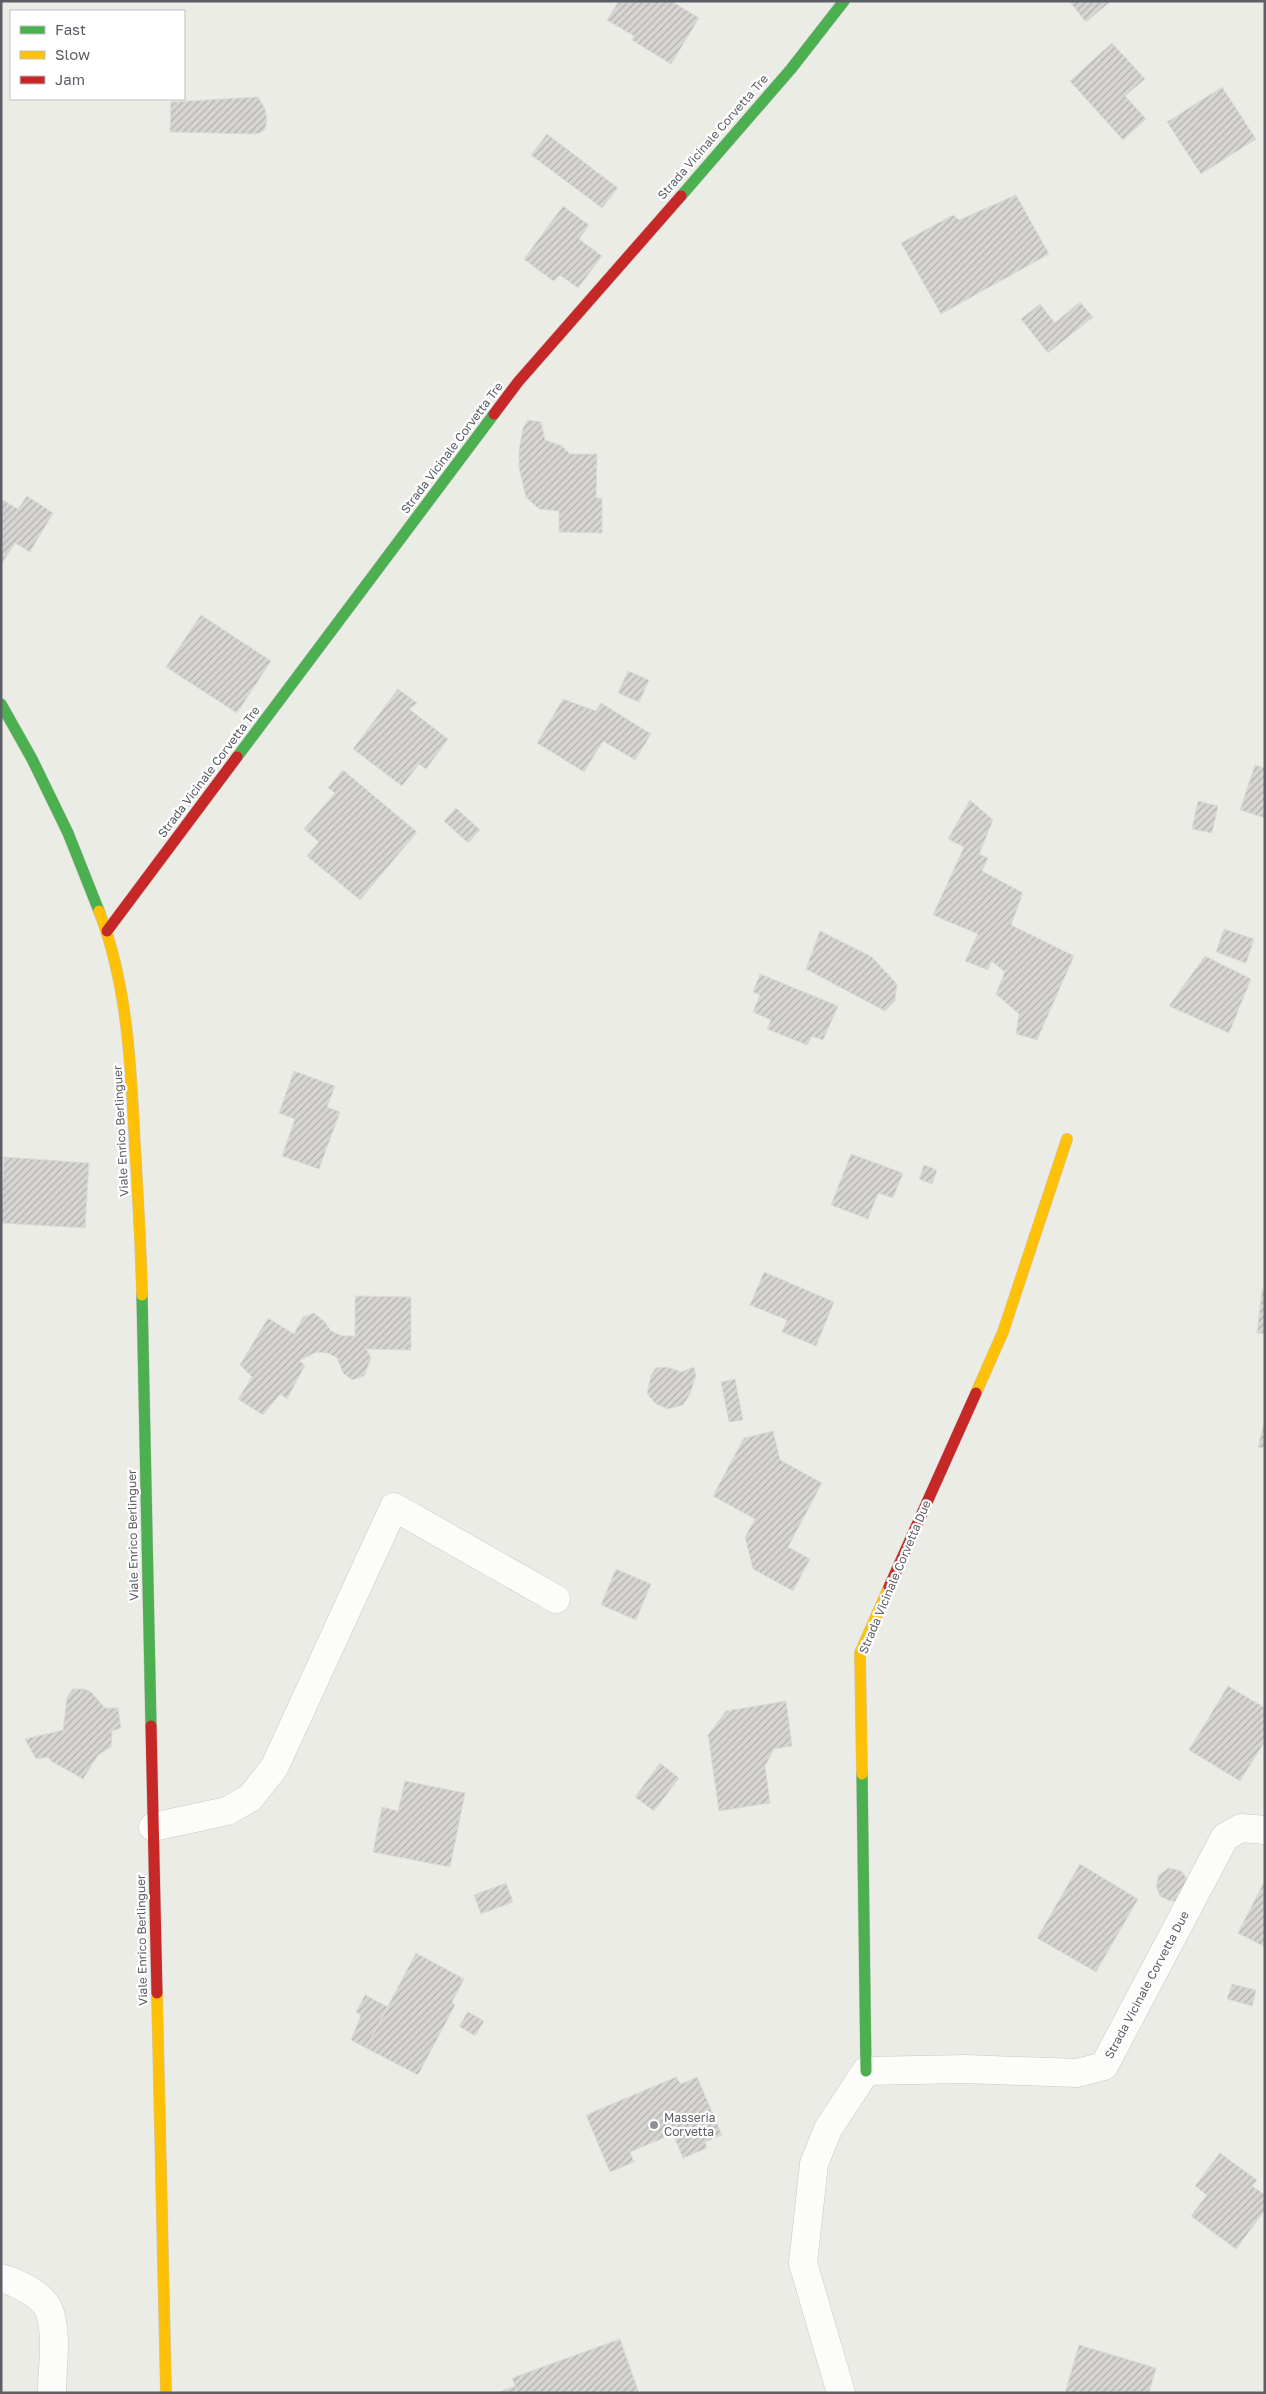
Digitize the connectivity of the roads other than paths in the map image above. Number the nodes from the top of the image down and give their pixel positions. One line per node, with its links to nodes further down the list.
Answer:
1 (844, 1): 3 (street, Strada Vicinale Corvetta Tre)
2 (1, 704): 3 (street, Viale Enrico Berlinguer)
3 (107, 931): 6 (street, Viale Enrico Berlinguer)
4 (1067, 1139): 8 (street, Strada Vicinale Corvetta Due)
5 (556, 1598): 6 (street)
6 (153, 1827): 11 (street, Viale Enrico Berlinguer)
7 (1265, 1830): 8 (street, Strada Vicinale Corvetta Due)
8 (866, 2071): 12 (street)
9 (1, 2278): 10 (street)
10 (52, 2393)
11 (166, 2393)
12 (841, 2393)

